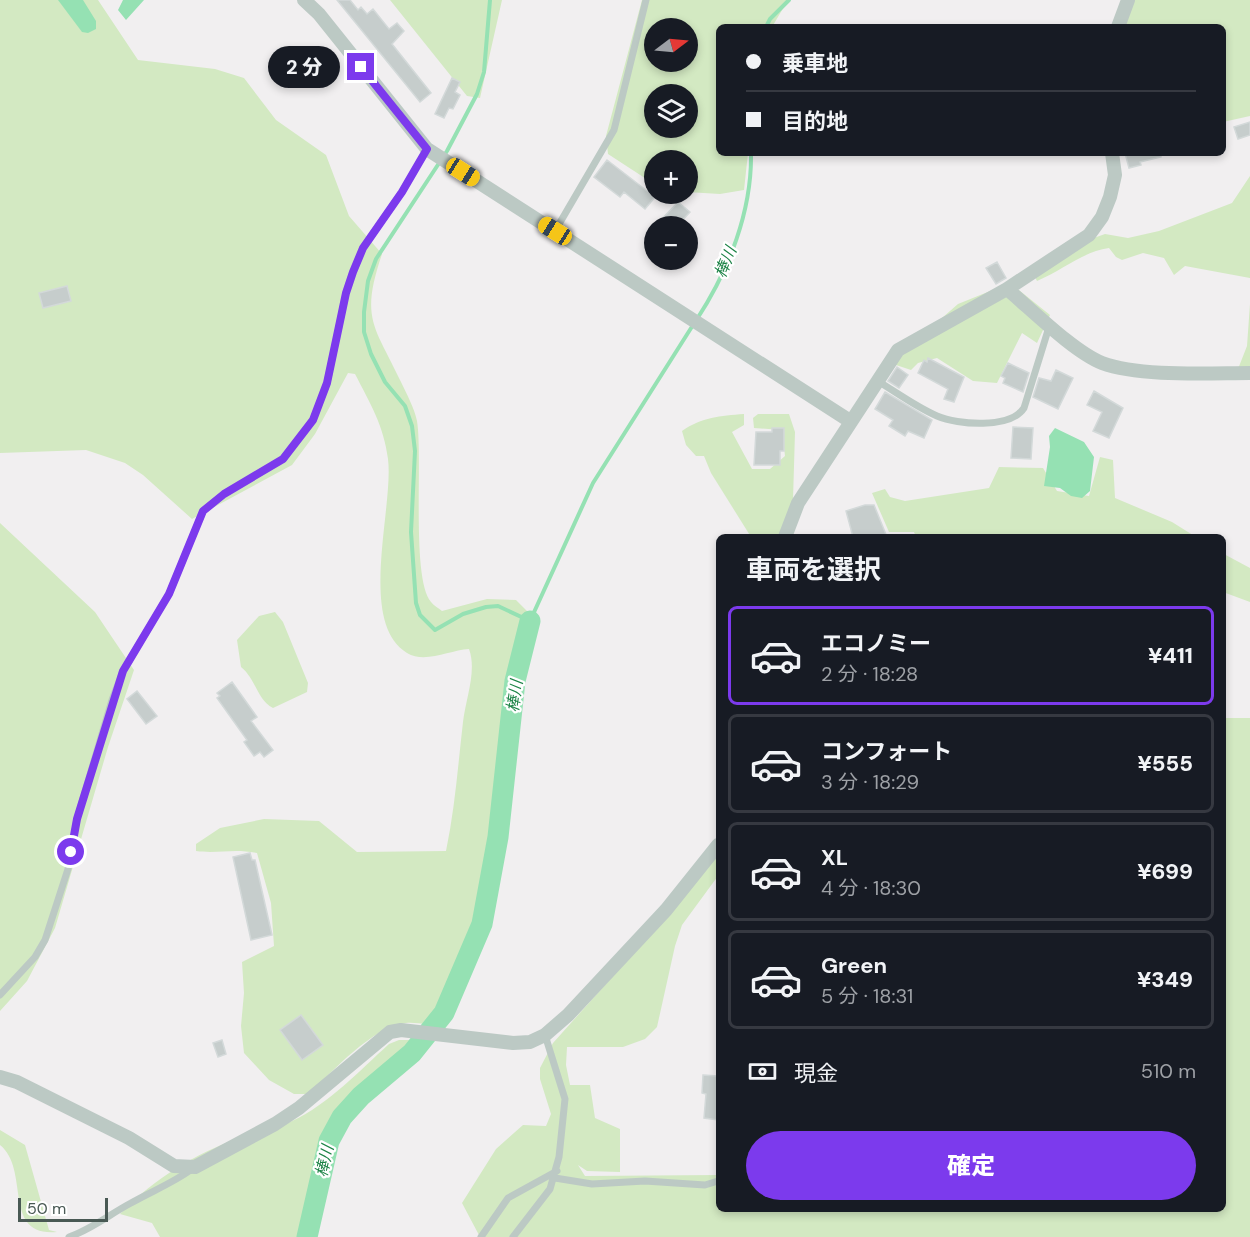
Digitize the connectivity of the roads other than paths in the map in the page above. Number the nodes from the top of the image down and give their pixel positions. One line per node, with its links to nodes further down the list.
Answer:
1 (304, 0): 5 (street)
2 (645, 0): 7 (lane)
3 (1128, 0): 4 (street)
4 (1119, 24)
5 (427, 149): 7 (street); 15 (lane)
6 (1112, 156): 8 (street)
7 (555, 231): 12 (street)
8 (1007, 289): 9 (street); 11 (street)
9 (1050, 325): 10 (street); 11 (lane)
10 (1250, 372)
11 (876, 380): 12 (street)
12 (850, 421): 13 (street)
13 (786, 534)
14 (716, 848): 16 (street)
15 (0, 995)
16 (545, 1035): 18 (street); 19 (lane)
17 (0, 1077): 18 (street)
18 (195, 1167): 21 (lane)
19 (556, 1174): 20 (lane); 22 (lane); 23 (lane)
20 (716, 1182)
21 (69, 1237)
22 (481, 1237)
23 (513, 1237)

